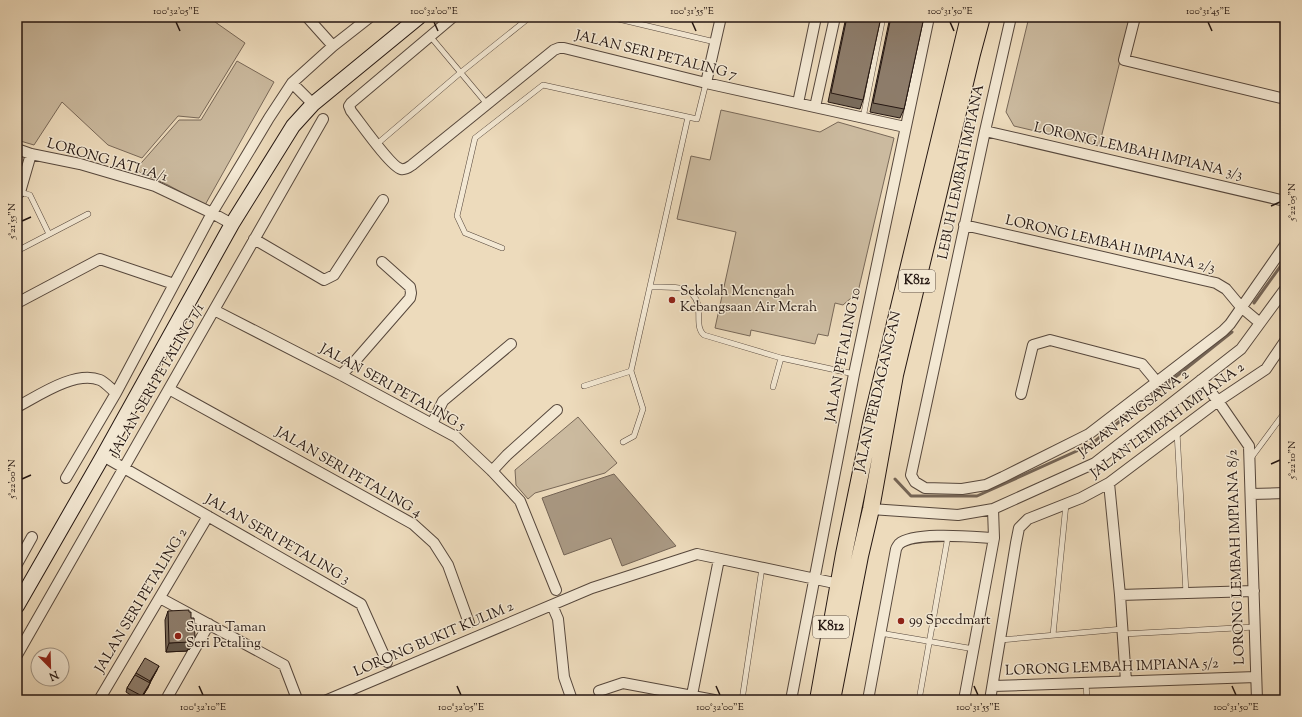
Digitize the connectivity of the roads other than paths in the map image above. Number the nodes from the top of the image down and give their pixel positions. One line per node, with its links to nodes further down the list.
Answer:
1 (307, 17): 18 (street)
2 (370, 17): 18 (street)
3 (419, 17): 23 (street)
4 (453, 17): 16 (street)
5 (530, 17): 19 (lane)
6 (610, 17): 17 (lane)
7 (721, 17): 17 (street)
8 (816, 17): 25 (street)
9 (835, 17): 26 (street)
10 (883, 17): 28 (lane)
11 (929, 17): 30 (street, JALAN PETALING 10)
12 (969, 17): 94 (main road, JALAN PERDAGANGAN / K812)
13 (982, 17): 84 (main road, JALAN PERDAGANGAN / K812)
14 (1011, 17): 31 (street, LEBUH LEMBAH IMPIANA)
15 (1135, 17): 22 (street)
16 (430, 36): 19 (lane); 32 (street)
17 (715, 42): 21 (street)
18 (333, 46): 20 (street)
19 (460, 73): 24 (lane); 32 (lane)
20 (292, 83): 23 (street); 38 (street)
21 (706, 83): 24 (street, JALAN SERI PETALING 7); 25 (street, JALAN SERI PETALING 7); 27 (lane)
22 (1285, 99)
23 (314, 104): 40 (street)
24 (487, 104): 32 (street, JALAN SERI PETALING 7)
25 (798, 104): 26 (street, JALAN SERI PETALING 7)
26 (815, 107): 28 (street, JALAN SERI PETALING 7)
27 (688, 117): 45 (lane); 49 (lane)
28 (863, 118): 30 (street, JALAN SERI PETALING 7)
29 (323, 119): 43 (street, JALAN SERI PETALING 1/1)
30 (906, 127): 59 (street, JALAN PETALING 10)
31 (984, 131): 37 (street, LORONG LEMBAH IMPIANA 3/3); 41 (street, LEBUH LEMBAH IMPIANA)
32 (377, 144)
33 (17, 149): 34 (street, LORONG JATI 1A/1)
34 (31, 154): 35 (street); 38 (street, LORONG JATI 1A/1)
35 (19, 193): 42 (lane)
36 (383, 200): 43 (street)
37 (1285, 201)
38 (212, 213): 40 (street, LORONG JATI 1A/1); 48 (street)
39 (88, 214): 42 (lane)
40 (232, 224): 75 (street)
41 (964, 225): 52 (street, LORONG LEMBAH IMPIANA 2/3); 62 (street, LEBUH LEMBAH IMPIANA)
42 (49, 234): 46 (lane)
43 (254, 239): 53 (street, JALAN SERI PETALING 1/1)
44 (1285, 246): 52 (street)
45 (502, 248)
46 (17, 251)
47 (382, 262): 60 (street)
48 (174, 284): 51 (street); 66 (street)
49 (650, 287): 57 (lane); 58 (lane)
50 (1285, 289): 54 (street, JALAN ANGSANA 2)
51 (17, 303)
52 (1241, 307): 54 (street, LORONG LEMBAH IMPIANA 2/3); 62 (street)
53 (214, 310): 60 (street, JALAN SERI PETALING 5); 65 (street, JALAN SERI PETALING 1/1)
54 (1260, 323): 61 (street, JALAN ANGSANA 2)
55 (1285, 341): 68 (street, JALAN LEMBAH IMPIANA 2)
56 (511, 344): 72 (street)
57 (781, 358): 59 (lane); 64 (lane)
58 (631, 371): 63 (lane); 74 (lane)
59 (854, 374): 93 (street, JALAN PETALING 10)
60 (341, 375): 72 (street, JALAN SERI PETALING 5)
61 (1201, 380): 68 (street, LORONG LEMBAH IMPIANA 8/2); 85 (street, JALAN ANGSANA 2)
62 (1157, 382): 67 (street)
63 (584, 386)
64 (773, 387)
65 (169, 389): 77 (street, JALAN SERI PETALING 1/1); 102 (street, JALAN SERI PETALING 4)
66 (116, 393): 69 (street); 79 (street)
67 (1022, 394)
68 (1218, 400): 73 (street, JALAN LEMBAH IMPIANA 2); 76 (street, LORONG LEMBAH IMPIANA 8/2)
69 (17, 407)
70 (557, 410): 78 (street)
71 (1285, 412): 76 (lane)
72 (432, 424): 78 (street, JALAN SERI PETALING 5)
73 (1177, 432): 80 (street, JALAN LEMBAH IMPIANA 2); 97 (lane)
74 (623, 442)
75 (103, 456): 77 (street, JALAN SERI PETALING 3); 101 (street)
76 (1250, 459): 82 (street, LORONG LEMBAH IMPIANA 8/2)
77 (124, 468): 86 (street, JALAN SERI PETALING 3); 111 (street, JALAN SERI PETALING 1/1)
78 (492, 471): 95 (street, JALAN SERI PETALING 5)
79 (66, 478)
80 (1110, 483): 83 (street, JALAN LEMBAH IMPIANA 2); 98 (street)
81 (1285, 493): 82 (street)
82 (1251, 494): 96 (street, LORONG LEMBAH IMPIANA 8/2)
83 (1066, 503): 107 (lane); 108 (street, JALAN LEMBAH IMPIANA 2)
84 (871, 509): 85 (street, JALAN ANGSANA 2); 128 (main road, JALAN PERDAGANGAN / K812)
85 (993, 509): 89 (street)
86 (208, 516): 99 (street, JALAN SERI PETALING 2); 112 (street, JALAN SERI PETALING 3)
87 (948, 536): 89 (street); 106 (street); 109 (lane)
88 (32, 537): 91 (street)
89 (994, 538): 110 (street)
90 (720, 559): 92 (street, LORONG BUKIT KULIM 2); 100 (street, LORONG BUKIT KULIM 2); 118 (street)
91 (17, 564)
92 (762, 568): 93 (street, LORONG BUKIT KULIM 2); 125 (lane)
93 (814, 579): 94 (street, LORONG BUKIT KULIM 2); 126 (street, JALAN PETALING 10)
94 (838, 584): 127 (main road, JALAN PERDAGANGAN / K812)
95 (556, 590)
96 (1254, 591): 97 (street); 104 (street, LORONG LEMBAH IMPIANA 8/2)
97 (1186, 593): 98 (street)
98 (1120, 595): 105 (street)
99 (160, 598): 103 (street); 120 (street, JALAN SERI PETALING 2)
100 (552, 605): 122 (street, LORONG BUKIT KULIM 2); 123 (street)
101 (17, 606)
102 (469, 623)
103 (209, 624): 119 (street); 121 (street)
104 (1255, 627): 105 (lane); 113 (street, LORONG LEMBAH IMPIANA 8/2)
105 (1123, 631): 107 (lane); 114 (street)
106 (880, 633): 109 (lane); 129 (street)
107 (1053, 635): 108 (lane)
108 (1000, 640): 116 (street, JALAN LEMBAH IMPIANA 2)
109 (929, 642): 110 (lane); 130 (lane)
110 (974, 649): 131 (street)
111 (17, 655)
112 (387, 662)
113 (1256, 677): 114 (street, LORONG LEMBAH IMPIANA 5/2); 134 (street, LORONG LEMBAH IMPIANA 8/2)
114 (1126, 681): 115 (street, LORONG LEMBAH IMPIANA 5/2)
115 (1086, 682): 116 (street, LORONG LEMBAH IMPIANA 5/2); 133 (lane)
116 (993, 686): 132 (street, JALAN LEMBAH IMPIANA 2)
117 (599, 691): 118 (street)
118 (692, 698): 124 (street)
119 (297, 699)
120 (99, 700)
121 (167, 700)
122 (327, 700)
123 (572, 700)
124 (714, 700)
125 (742, 700)
126 (791, 700)
127 (818, 700)
128 (832, 700)
129 (868, 700)
130 (918, 700)
131 (964, 700)
132 (990, 700)
133 (1087, 700)
134 (1257, 700)

